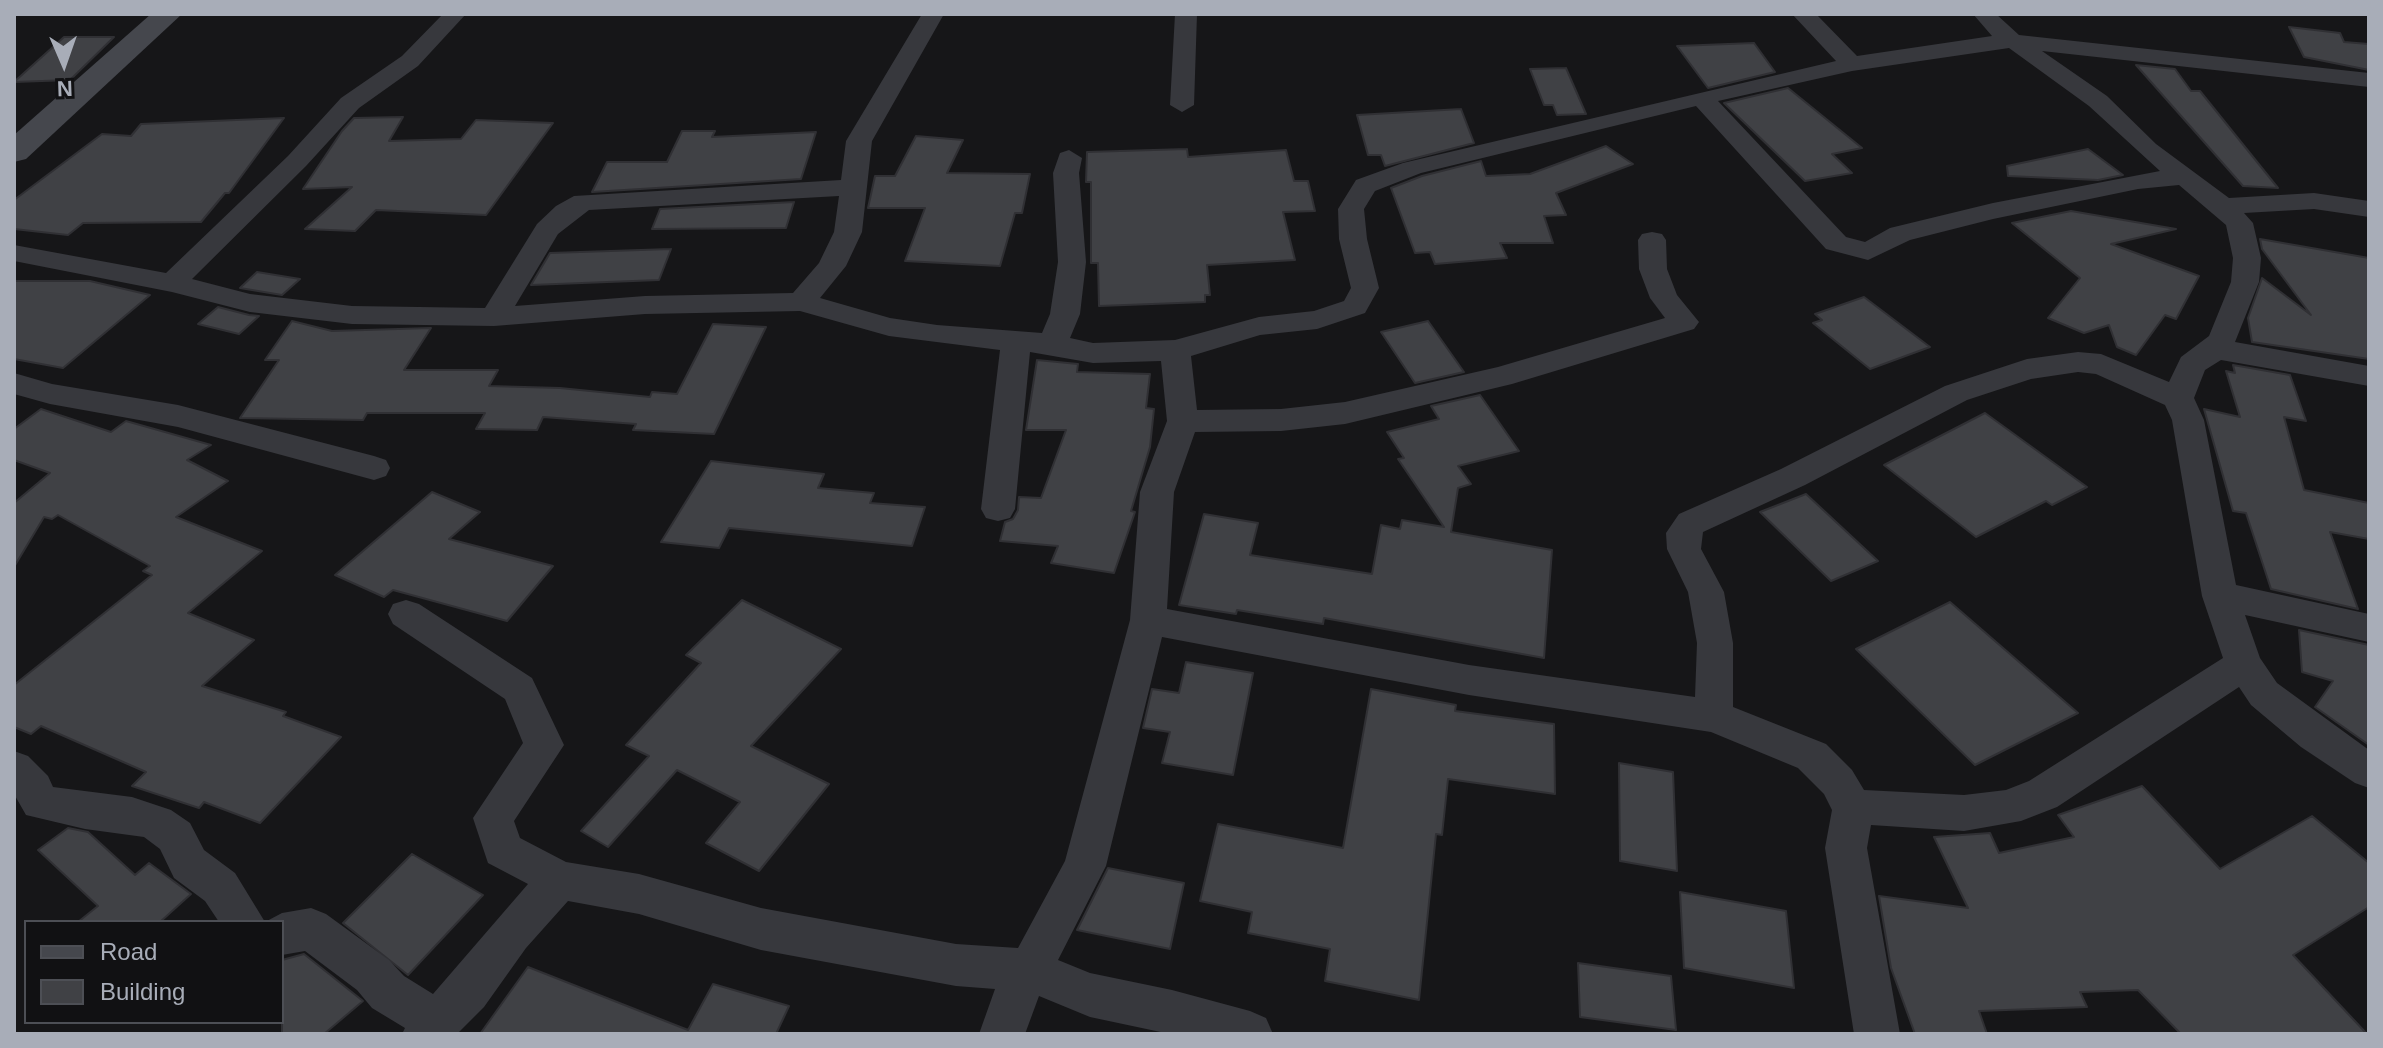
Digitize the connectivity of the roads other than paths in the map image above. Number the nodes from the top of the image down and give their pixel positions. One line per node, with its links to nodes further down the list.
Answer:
1 (168, 14): 12 (street)
2 (455, 14): 20 (street)
3 (933, 14): 15 (street)
4 (1186, 14): 11 (street)
5 (1803, 14): 8 (street)
6 (1984, 14): 7 (street)
7 (2015, 41): 8 (street); 9 (street); 14 (street)
8 (1852, 64): 10 (street)
9 (2369, 80)
10 (1701, 97): 14 (street); 26 (street)
11 (1182, 105)
12 (14, 152)
13 (1069, 158): 24 (street)
14 (2183, 177): 16 (street)
15 (853, 187): 21 (street); 22 (street)
16 (2223, 206): 17 (street); 25 (street)
17 (2369, 209)
18 (1652, 240): 30 (street)
19 (14, 253): 20 (street)
20 (172, 283): 22 (street)
21 (801, 302): 22 (street); 23 (street)
22 (494, 317)
23 (1016, 343): 24 (street); 32 (street)
24 (1053, 344): 26 (street)
25 (2216, 349): 27 (street); 29 (street)
26 (1176, 350): 30 (street)
27 (2369, 376)
28 (14, 383): 31 (street)
29 (2178, 398): 33 (street); 38 (street)
30 (1183, 421): 35 (street)
31 (374, 468)
32 (998, 509)
33 (2220, 596): 36 (street); 37 (street)
34 (406, 614): 42 (street)
35 (1148, 620): 38 (street); 45 (street)
36 (2369, 628)
37 (2244, 664): 40 (street); 41 (street)
38 (1714, 716): 41 (street)
39 (14, 768): 43 (street)
40 (2369, 771)
41 (1853, 809): 49 (street)
42 (560, 880): 45 (street); 46 (street)
43 (242, 920)
44 (284, 934): 46 (street)
45 (1030, 970): 47 (street); 48 (street)
46 (430, 1027)
47 (1002, 1034)
48 (1250, 1034)
49 (1877, 1034)

